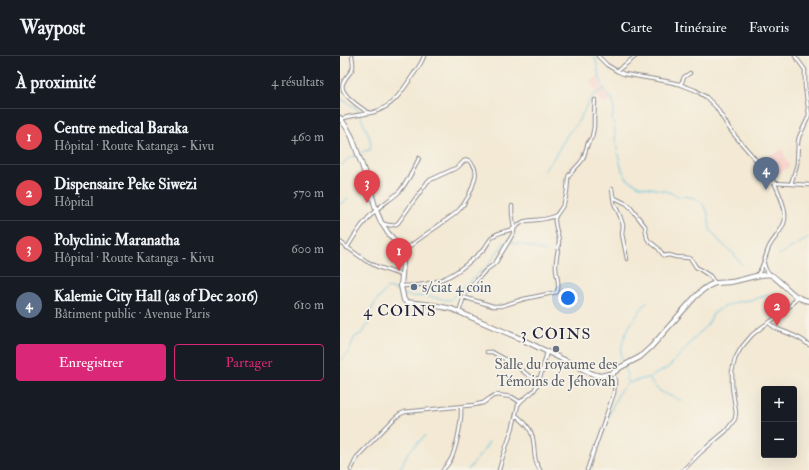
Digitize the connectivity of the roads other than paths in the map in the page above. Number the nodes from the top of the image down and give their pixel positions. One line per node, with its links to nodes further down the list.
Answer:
1 (352, 56): 10 (street)
2 (424, 56): 10 (street)
3 (598, 56): 6 (street)
4 (636, 56): 6 (street)
5 (795, 56): 14 (street)
6 (616, 71): 8 (street)
7 (690, 73): 8 (street)
8 (679, 84): 13 (street)
9 (595, 100): 20 (street)
10 (369, 113): 11 (street)
11 (340, 119): 19 (highway)
12 (419, 158): 19 (street)
13 (774, 183): 14 (street); 27 (street)
14 (791, 184): 15 (street)
15 (809, 185)
16 (612, 190): 17 (street)
17 (613, 197): 26 (street); 31 (street)
18 (512, 206): 22 (street)
19 (376, 210): 21 (highway); 24 (street)
20 (556, 215): 22 (street); 33 (street)
21 (381, 223): 25 (highway); 25 (street)
22 (514, 228): 32 (street); 33 (street)
23 (340, 242): 24 (street)
24 (348, 248): 28 (street)
25 (403, 253): 28 (highway)
26 (627, 259)
27 (764, 263): 29 (street); 30 (street)
28 (401, 275): 32 (highway)
29 (772, 275): 30 (highway); 34 (highway)
30 (757, 276): 31 (highway)
31 (715, 283): 41 (highway)
32 (401, 286): 36 (highway)
33 (463, 297): 36 (street)
34 (797, 297): 35 (highway); 37 (street)
35 (809, 301)
36 (459, 312): 40 (highway)
37 (769, 323): 38 (street); 46 (street)
38 (809, 345)
39 (487, 352): 42 (street)
40 (547, 352): 41 (highway); 42 (street)
41 (613, 373): 52 (street)
42 (539, 379): 43 (street)
43 (520, 402): 44 (street); 45 (street)
44 (461, 407): 48 (street); 49 (street)
45 (516, 415): 50 (street); 51 (street)
46 (688, 465): 47 (street); 53 (street)
47 (690, 469)
48 (351, 470)
49 (443, 470)
50 (499, 470)
51 (540, 470)
52 (587, 470)
53 (683, 470)

